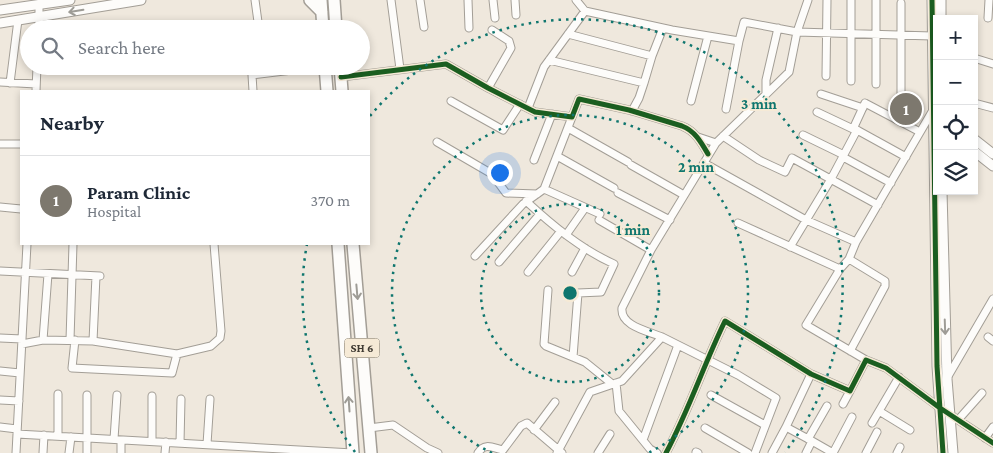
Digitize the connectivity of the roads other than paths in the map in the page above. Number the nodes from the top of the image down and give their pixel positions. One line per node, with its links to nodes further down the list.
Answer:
1 (70, 0): 19 (street)
2 (142, 0): 26 (street, one-way to 26)
3 (255, 0): 31 (street)
4 (310, 0): 21 (main road)
5 (392, 0): 53 (street)
6 (420, 0): 35 (street)
7 (468, 0): 36 (street)
8 (493, 0): 27 (street)
9 (516, 0): 24 (street)
10 (576, 0): 23 (street)
11 (808, 0): 40 (street)
12 (827, 0): 41 (street)
13 (851, 0): 42 (street)
14 (876, 0): 44 (street)
15 (932, 0): 47 (street)
16 (941, 0): 25 (street)
17 (989, 0): 28 (street)
18 (334, 1): 33 (main road)
19 (35, 3): 22 (street); 26 (street)
20 (901, 3): 45 (street)
21 (321, 6): 32 (main road)
22 (0, 10)
23 (585, 11): 37 (street); 43 (street)
24 (516, 15)
25 (941, 15)
26 (40, 17): 29 (street); 30 (street)
27 (495, 18)
28 (988, 18)
29 (18, 20): 34 (street); 63 (street)
30 (40, 20)
31 (258, 20)
32 (322, 20)
33 (335, 20)
34 (0, 23)
35 (424, 27)
36 (469, 28)
37 (663, 28): 46 (street); 49 (street)
38 (778, 28): 40 (street); 48 (street); 70 (street)
39 (492, 30): 66 (street)
40 (797, 32): 41 (street); 70 (street)
41 (826, 33): 42 (street); 59 (street)
42 (851, 33): 44 (street); 60 (street)
43 (568, 34): 49 (street); 51 (street)
44 (875, 34): 45 (street); 64 (street)
45 (900, 34): 47 (street); 72 (street)
46 (708, 36): 48 (street); 74 (street)
47 (932, 36): 78 (street)
48 (739, 41): 82 (street)
49 (652, 56): 62 (street)
50 (978, 59): 52 (street)
51 (549, 60): 62 (street); 79 (street)
52 (993, 64)
53 (400, 69): 54 (street); 66 (street)
54 (370, 70)
55 (37, 75): 65 (street)
56 (259, 75): 67 (street)
57 (326, 75): 68 (main road)
58 (340, 75): 69 (main road)
59 (826, 76)
60 (851, 81)
61 (0, 82): 63 (street)
62 (644, 82): 73 (street)
63 (10, 83): 65 (street)
64 (876, 84)
65 (36, 88)
66 (488, 88): 76 (street)
67 (253, 90)
68 (327, 90)
69 (342, 90)
70 (766, 93): 93 (street)
71 (822, 94): 80 (street)
72 (901, 94)
73 (639, 98): 83 (street); 86 (street)
74 (692, 101)
75 (451, 102): 76 (street)
76 (520, 104): 79 (street)
77 (978, 104): 81 (street)
78 (935, 105)
79 (528, 108): 85 (street)
80 (863, 108): 90 (street); 91 (street)
81 (993, 108)
82 (726, 109)
83 (632, 111): 86 (street); 87 (street)
84 (817, 112): 90 (street)
85 (552, 114): 87 (street); 107 (street)
86 (642, 114): 94 (street)
87 (572, 117): 89 (street)
88 (933, 117): 91 (street)
89 (568, 128): 104 (street); 114 (street)
90 (855, 130): 105 (street); 106 (street)
91 (920, 132): 106 (street)
92 (803, 134): 105 (street)
93 (722, 136): 97 (street); 110 (street)
94 (698, 137): 97 (street); 101 (street)
95 (437, 142): 113 (street)
96 (978, 142): 103 (street)
97 (716, 143): 101 (street)
98 (0, 144): 99 (street)
99 (20, 144)
100 (935, 150): 179 (street)
101 (708, 154): 108 (street)
102 (978, 154): 109 (street)
103 (993, 154)
104 (557, 156): 112 (street); 122 (street)
105 (843, 156): 110 (street); 111 (street)
106 (906, 157): 111 (street)
107 (534, 160)
108 (704, 163): 114 (street); 123 (street)
109 (993, 166)
110 (831, 179): 117 (street); 123 (street)
111 (891, 183): 117 (street)
112 (544, 189): 113 (street); 119 (street)
113 (537, 194): 116 (street)
114 (684, 195): 122 (street)
115 (942, 195): 163 (street, one-way to 163)
116 (526, 201): 121 (street); 135 (street)
117 (878, 205): 126 (street)
118 (0, 207): 120 (street)
119 (585, 208): 125 (street); 134 (street)
120 (20, 209)
121 (540, 214): 125 (street); 137 (street)
122 (670, 220): 134 (street)
123 (806, 220): 126 (street); 132 (street)
124 (738, 223): 132 (street)
125 (564, 233): 133 (street); 140 (street)
126 (856, 242): 136 (street)
127 (27, 245): 142 (street)
128 (73, 245): 144 (street)
129 (214, 245): 155 (street)
130 (338, 245): 219 (main road, SH 6, one-way to 130)
131 (353, 245): 189 (main road, SH 6, one-way to 189)
132 (790, 247): 138 (street)
133 (585, 248): 141 (street); 156 (street)
134 (651, 250): 147 (street)
135 (475, 256)
136 (848, 259): 138 (street); 154 (street)
137 (499, 262)
138 (840, 269): 154 (street)
139 (0, 271): 142 (street)
140 (528, 272)
141 (572, 272)
142 (26, 273): 143 (street); 151 (street)
143 (48, 274): 144 (street); 149 (street)
144 (73, 275): 150 (street); 152 (street)
145 (548, 290): 156 (street)
146 (993, 299): 163 (street)
147 (662, 337): 153 (street); 164 (street)
148 (0, 338): 151 (street)
149 (43, 340): 150 (street); 151 (street)
150 (72, 340): 152 (street); 155 (street)
151 (22, 341): 160 (street)
152 (93, 341): 155 (street)
153 (678, 345): 157 (street); 202 (street)
154 (850, 351): 158 (street)
155 (177, 354)
156 (573, 356): 164 (street)
157 (707, 359): 161 (street); 185 (street); 225 (street)
158 (866, 360): 162 (street); 165 (street)
159 (0, 371): 160 (street)
160 (20, 373): 175 (street)
161 (811, 374): 165 (street); 187 (street)
162 (899, 377): 179 (street); 180 (street)
163 (946, 378): 181 (street)
164 (614, 383): 202 (street); 212 (street)
165 (850, 391): 177 (street)
166 (982, 393): 183 (street)
167 (58, 394): 197 (street)
168 (87, 395): 199 (street)
169 (117, 395): 201 (street)
170 (152, 396): 204 (street)
171 (711, 396): 185 (street)
172 (181, 399): 206 (street)
173 (210, 399): 208 (street)
174 (0, 400): 175 (street)
175 (19, 401): 193 (street)
176 (555, 402): 191 (street)
177 (843, 404)
178 (827, 406): 203 (street)
179 (940, 408): 181 (street); 232 (street)
180 (880, 411): 184 (street); 192 (street)
181 (949, 414): 183 (street); 233 (street)
182 (852, 417): 230 (street)
183 (958, 420): 200 (street)
184 (872, 423)
185 (765, 425): 227 (street)
186 (0, 427): 193 (street)
187 (786, 427): 203 (street); 228 (street)
188 (993, 427): 200 (street)
189 (369, 428): 220 (main road, SH 6); 221 (street)
190 (705, 428): 226 (street)
191 (534, 430): 212 (street); 222 (street)
192 (910, 430)
193 (17, 431): 196 (street); 213 (street)
194 (877, 432): 231 (street)
195 (610, 434): 223 (street)
196 (44, 436): 197 (street); 214 (street)
197 (58, 436): 198 (street)
198 (71, 437): 199 (street); 215 (street)
199 (86, 438): 201 (street); 216 (street)
200 (985, 438): 207 (street)
201 (118, 439): 204 (street); 217 (street)
202 (643, 440): 224 (street)
203 (810, 440): 229 (street); 230 (street)
204 (152, 441): 205 (street)
205 (166, 442): 206 (street); 218 (street)
206 (180, 443): 208 (street)
207 (993, 443)
208 (207, 444): 209 (street)
209 (230, 449): 210 (street)
210 (262, 450): 211 (street)
211 (306, 452): 219 (street)
212 (560, 452)
213 (16, 453)
214 (43, 453)
215 (69, 453)
216 (87, 453)
217 (121, 453)
218 (165, 453)
219 (353, 453)
220 (371, 453)
221 (438, 453)
222 (478, 453)
223 (598, 453)
224 (657, 453)
225 (666, 453)
226 (748, 453)
227 (755, 453)
228 (772, 453)
229 (806, 453)
230 (833, 453)
231 (866, 453)
232 (943, 453)
233 (953, 453)

